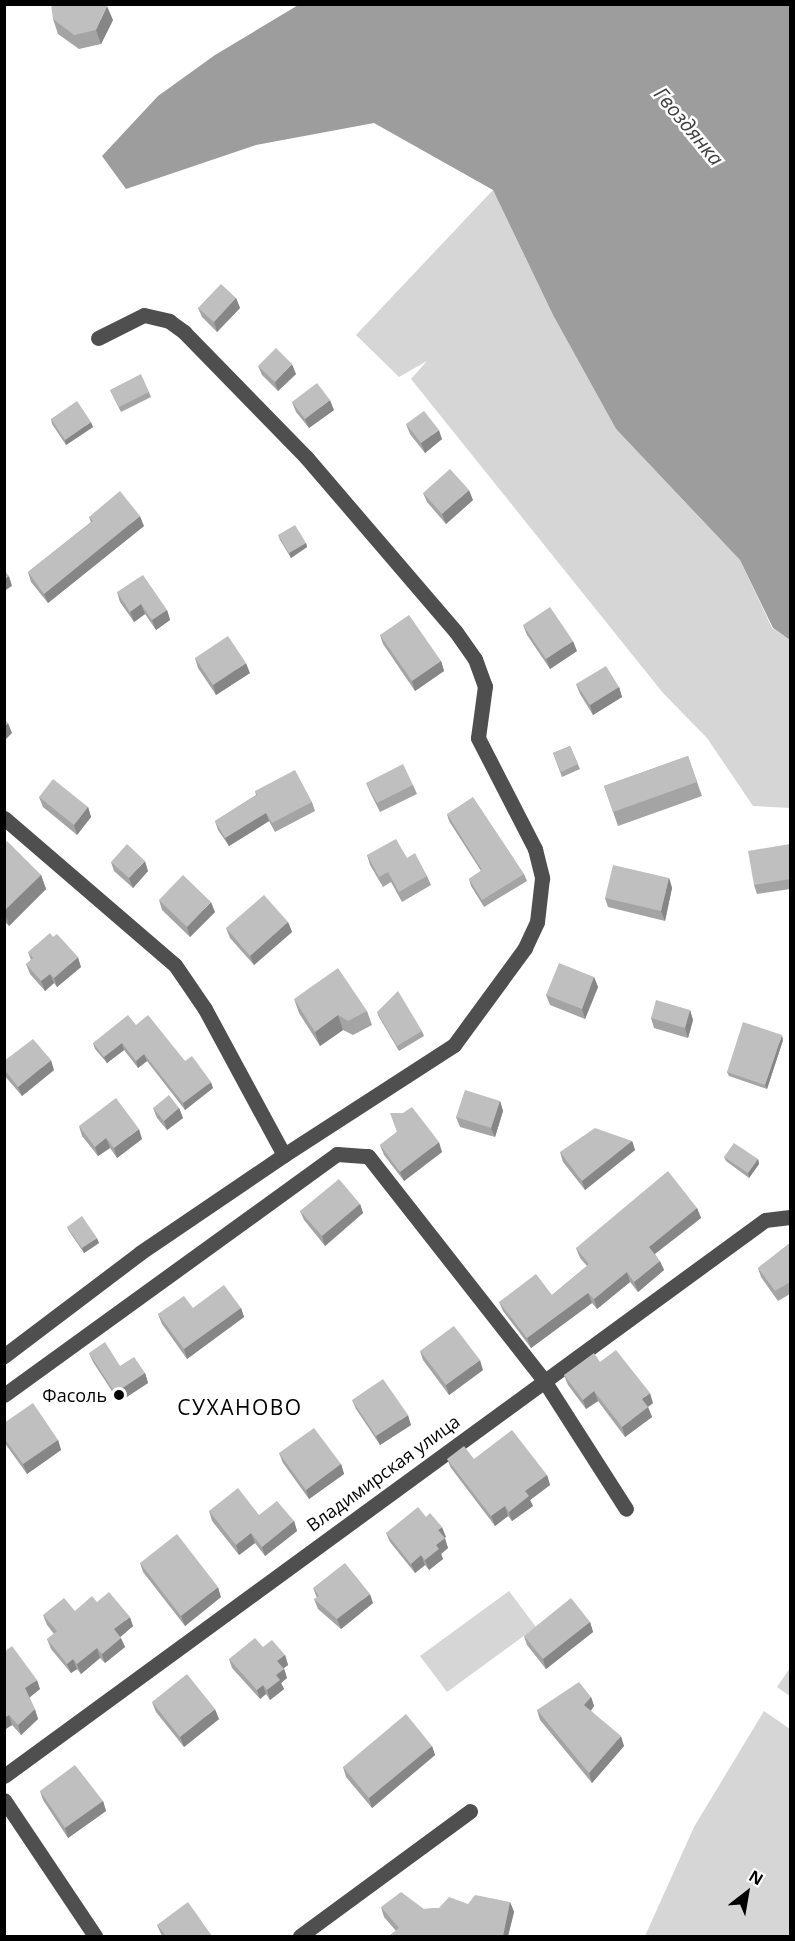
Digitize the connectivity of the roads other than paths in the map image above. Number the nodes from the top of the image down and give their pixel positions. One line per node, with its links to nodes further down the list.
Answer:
1 (98, 338): 3 (street)
2 (4, 818): 3 (street)
3 (284, 1155): 5 (street)
4 (790, 1216): 6 (street, Владимирская улица)
5 (4, 1356)
6 (543, 1379): 7 (street); 8 (street); 9 (street, Владимирская улица)
7 (4, 1395)
8 (626, 1509)
9 (4, 1776)
10 (4, 1800): 12 (street)
11 (470, 1811): 13 (street)
12 (95, 1936)
13 (300, 1936)

